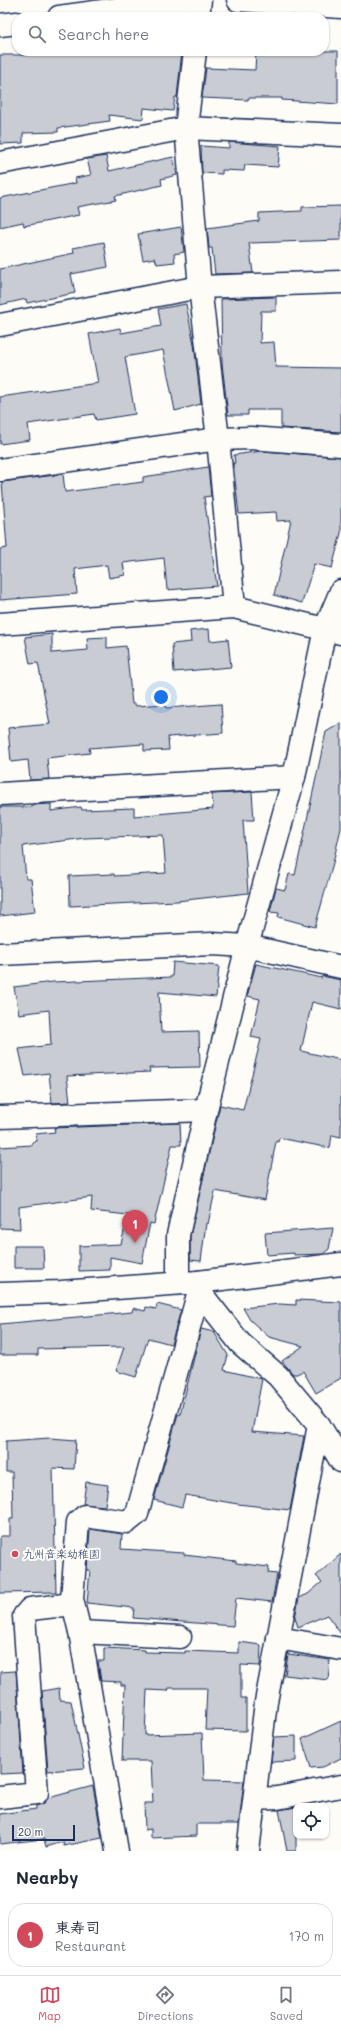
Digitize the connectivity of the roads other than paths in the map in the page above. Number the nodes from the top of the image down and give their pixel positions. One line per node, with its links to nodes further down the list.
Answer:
1 (182, 0): 5 (street)
2 (200, 0): 6 (street)
3 (238, 0): 4 (street)
4 (341, 7)
5 (95, 12)
6 (199, 12)
7 (12, 24): 8 (street)
8 (0, 25)
9 (194, 56): 10 (street)
10 (186, 128): 11 (street); 12 (street); 14 (street)
11 (341, 135)
12 (0, 163)
13 (341, 282): 14 (street)
14 (200, 287): 15 (street); 16 (street)
15 (0, 325)
16 (218, 439): 17 (street); 18 (street); 20 (street)
17 (341, 445)
18 (0, 470)
19 (341, 591): 22 (street)
20 (234, 606): 21 (street); 22 (street)
21 (0, 624)
22 (333, 631): 23 (street)
23 (294, 777): 24 (street); 25 (street)
24 (0, 794)
25 (247, 946): 26 (street); 27 (street); 28 (street)
26 (0, 954)
27 (341, 968)
28 (206, 1110): 29 (street); 31 (street)
29 (0, 1117)
30 (341, 1264): 31 (street)
31 (192, 1285): 32 (street); 33 (street); 35 (street)
32 (0, 1294)
33 (319, 1425): 34 (street); 38 (street)
34 (341, 1461)
35 (73, 1604): 36 (street); 41 (street)
36 (80, 1632): 37 (street); 43 (street)
37 (180, 1637)
38 (278, 1638): 39 (street); 42 (street)
39 (341, 1649)
40 (341, 1786): 42 (street)
41 (0, 1797)
42 (254, 1799): 44 (street)
43 (117, 1851)
44 (248, 1851)

